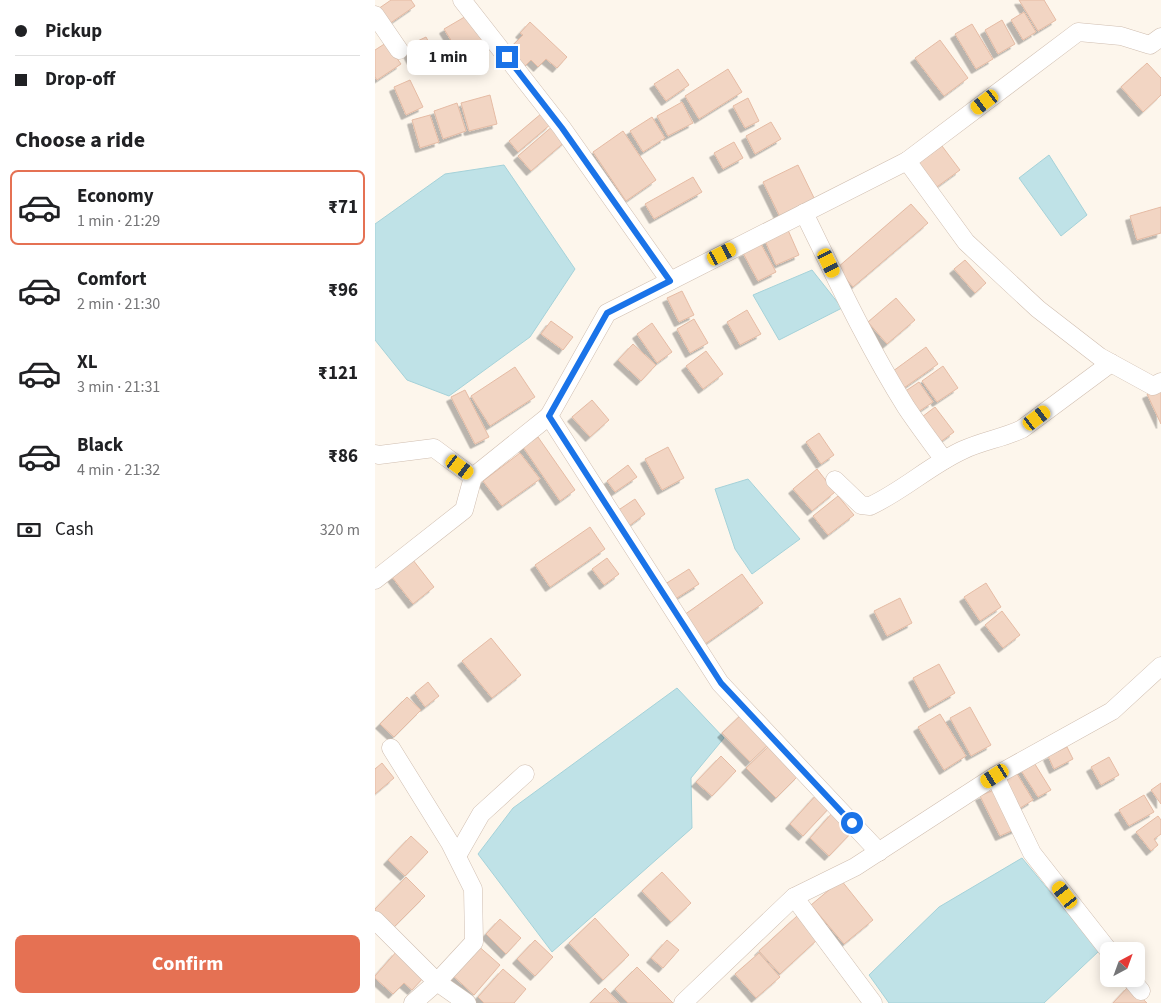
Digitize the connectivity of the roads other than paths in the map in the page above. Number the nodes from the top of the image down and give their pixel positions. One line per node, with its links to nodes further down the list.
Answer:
1 (462, 0): 7 (street)
2 (375, 15): 4 (street)
3 (1161, 37): 5 (street)
4 (399, 50)
5 (907, 161): 6 (street); 8 (street)
6 (804, 213): 7 (street); 12 (street)
7 (670, 281): 10 (street)
8 (1111, 363): 9 (street); 12 (street)
9 (1161, 382)
10 (549, 416): 13 (street); 20 (street)
11 (375, 454): 13 (street)
12 (944, 460): 14 (street)
13 (473, 477): 15 (street)
14 (835, 480)
15 (375, 580)
16 (1158, 676): 19 (street)
17 (391, 748): 21 (street)
18 (525, 774): 21 (street)
19 (995, 776): 20 (street); 24 (street)
20 (879, 852): 22 (street)
21 (457, 856): 25 (street)
22 (794, 897): 28 (street); 29 (street)
23 (375, 920): 25 (street)
24 (1102, 942)
25 (437, 982): 26 (street); 27 (street)
26 (413, 1003)
27 (467, 1003)
28 (683, 1003)
29 (873, 1003)

